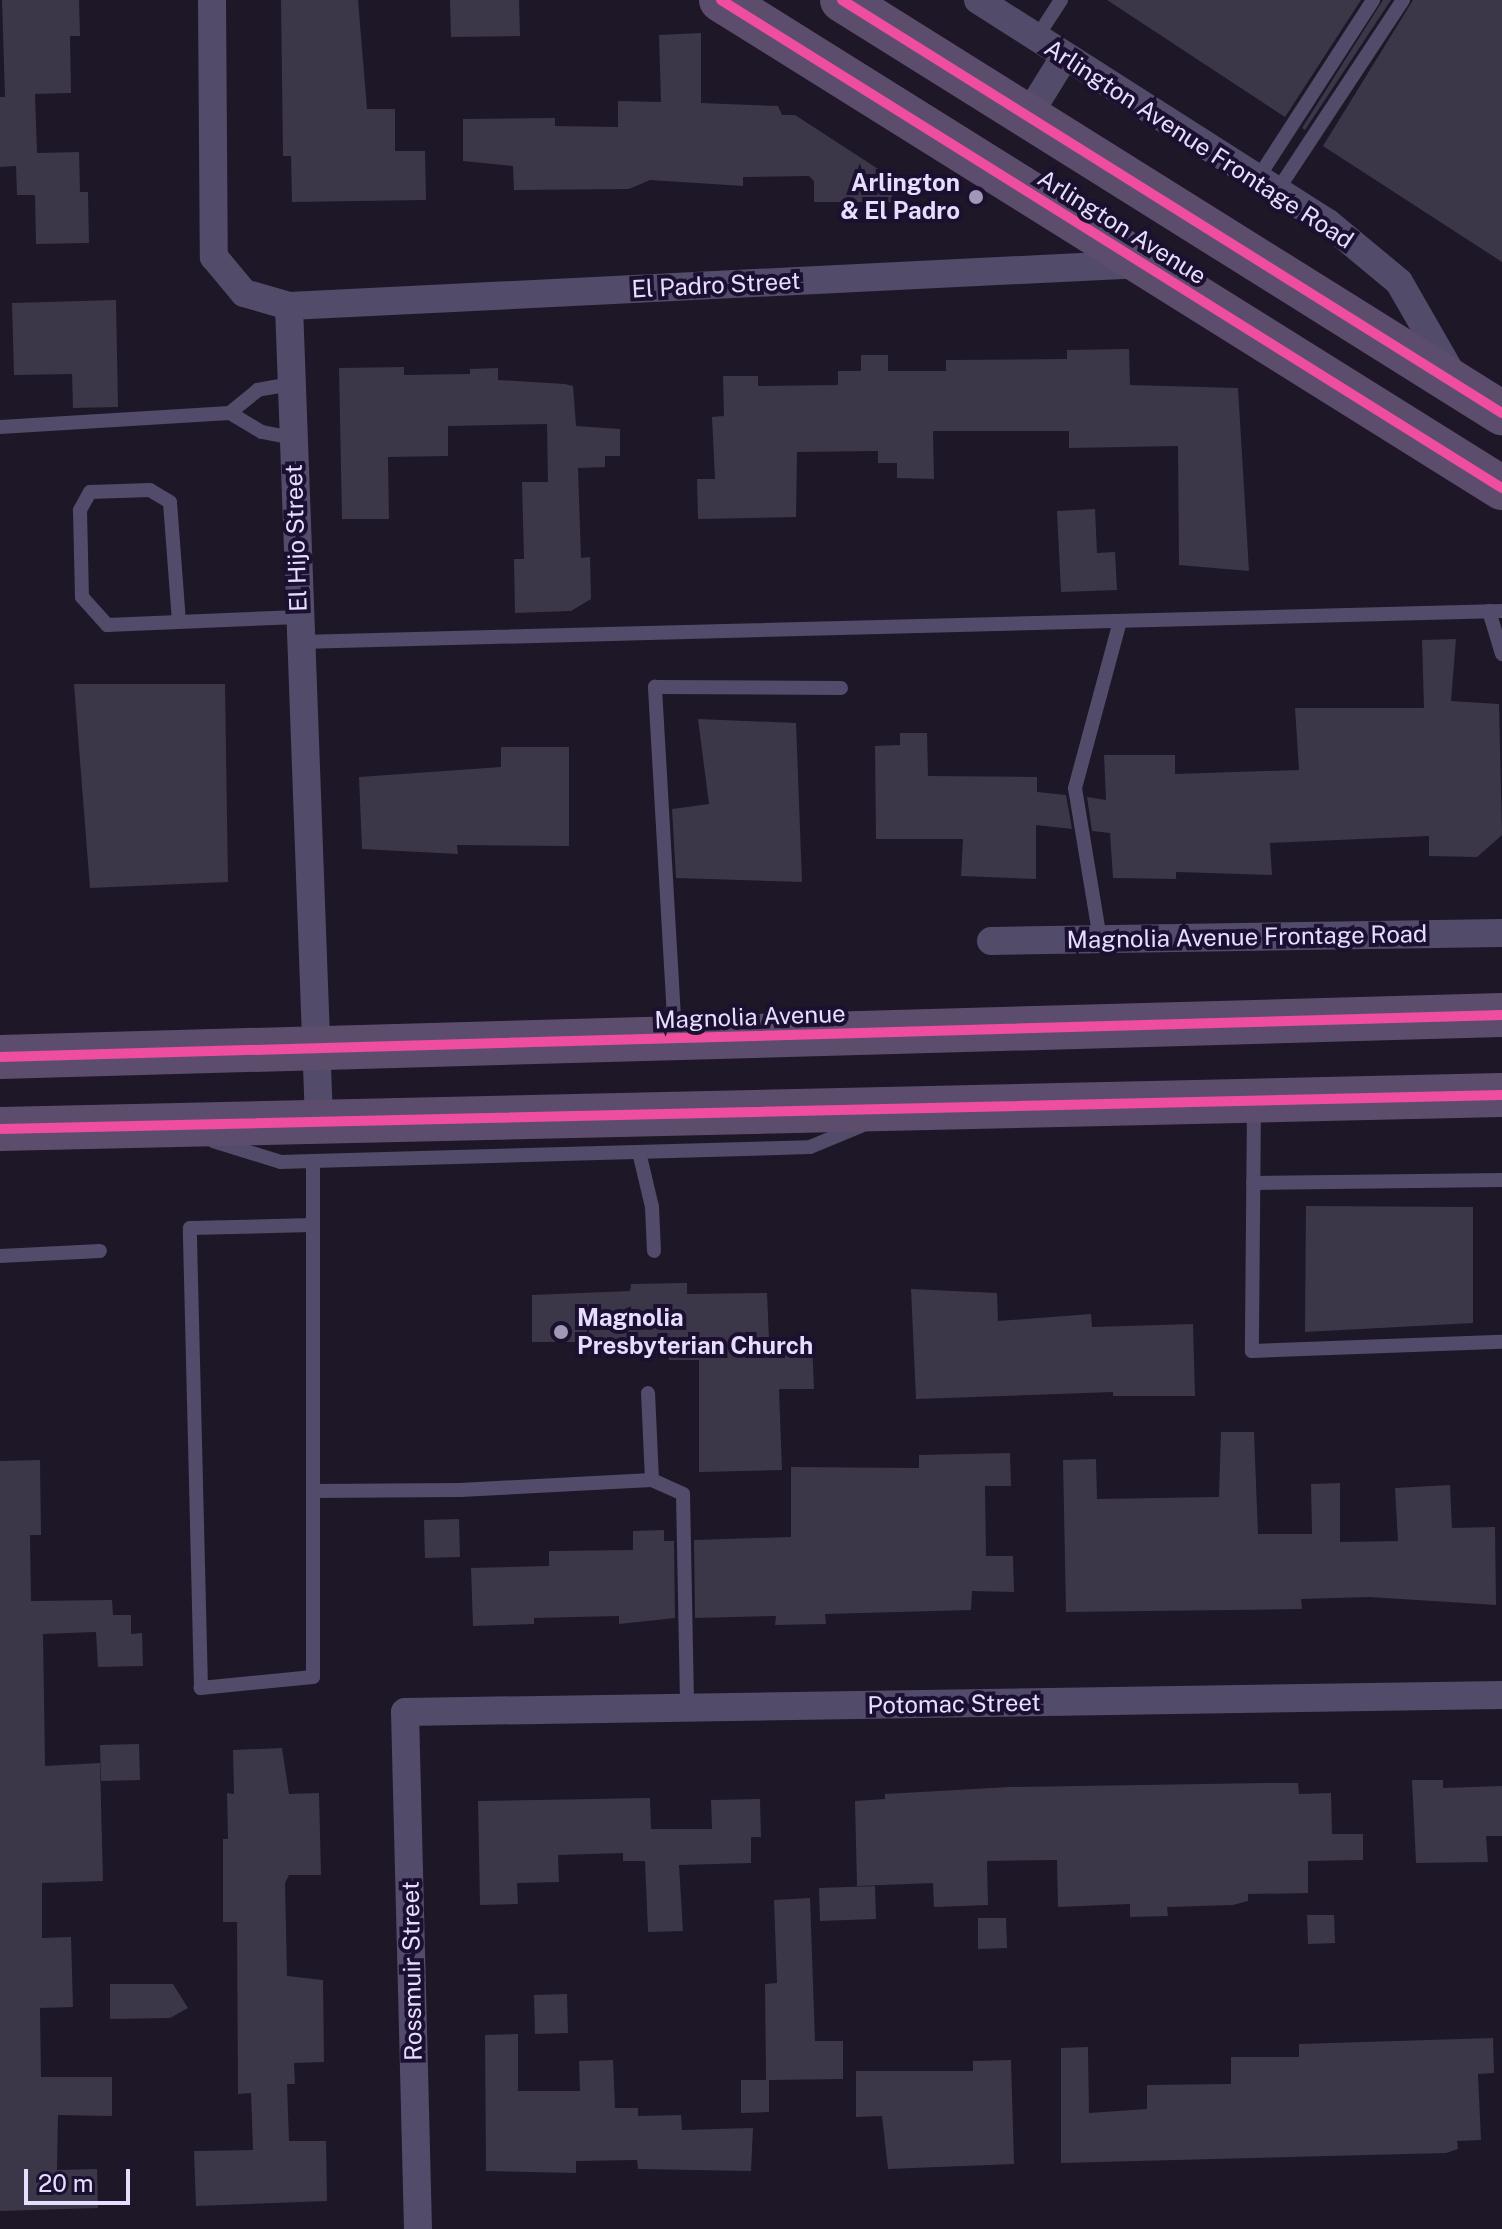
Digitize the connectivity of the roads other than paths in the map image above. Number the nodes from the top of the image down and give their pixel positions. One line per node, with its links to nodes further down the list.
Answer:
1 (212, 0): 13 (street)
2 (721, 0): 12 (main road, Arlington Avenue)
3 (842, 0): 10 (main road, Arlington Avenue)
4 (978, 0): 8 (street, Arlington Avenue Frontage Road)
5 (1061, 0): 8 (lane)
6 (1373, 0): 11 (lane)
7 (1403, 0): 11 (lane)
8 (1037, 37): 9 (street, Arlington Avenue Frontage Road)
9 (1065, 56): 10 (street); 11 (street, Arlington Avenue Frontage Road)
10 (1029, 114): 15 (main road, Arlington Avenue)
11 (1267, 185): 15 (street, Arlington Avenue Frontage Road)
12 (1143, 264): 13 (street, El Padro Street); 20 (main road, Arlington Avenue)
13 (289, 306): 14 (street, El Hijo Street)
14 (291, 384): 16 (lane); 19 (street, El Hijo Street)
15 (1457, 384): 17 (main road, Arlington Avenue)
16 (230, 413): 18 (lane); 19 (lane)
17 (1502, 413)
18 (0, 427)
19 (292, 438): 24 (street, El Hijo Street)
20 (1502, 488)
21 (1496, 611): 22 (lane); 25 (lane)
22 (1120, 621): 24 (lane); 28 (lane)
23 (179, 622): 23 (lane); 24 (lane)
24 (299, 630): 32 (street, El Hijo Street)
25 (1502, 654)
26 (841, 688): 31 (lane)
27 (1502, 933): 28 (street, Magnolia Avenue Frontage Road)
28 (1100, 939): 29 (street, Magnolia Avenue Frontage Road)
29 (991, 941)
30 (1502, 1015): 31 (main road, Magnolia Avenue)
31 (675, 1040): 32 (main road, Magnolia Avenue)
32 (313, 1050): 33 (main road, Magnolia Avenue); 38 (street, El Hijo Street)
33 (0, 1057)
34 (1502, 1095): 35 (main road)
35 (1254, 1101): 36 (main road); 41 (lane)
36 (903, 1108): 38 (main road); 39 (lane)
37 (0, 1129): 38 (main road)
38 (316, 1141): 39 (lane); 42 (lane)
39 (639, 1152): 44 (lane)
40 (1502, 1180): 41 (lane)
41 (1253, 1183): 46 (lane)
42 (313, 1225): 49 (lane); 49 (lane)
43 (100, 1251): 45 (lane)
44 (654, 1251)
45 (0, 1256)
46 (1502, 1342)
47 (648, 1393): 48 (lane)
48 (652, 1480): 49 (lane); 51 (lane)
49 (313, 1491)
50 (1502, 1695): 51 (street, Potomac Street)
51 (687, 1708): 52 (street, Potomac Street)
52 (405, 1712): 53 (street, Rossmuir Street)
53 (418, 2229)

